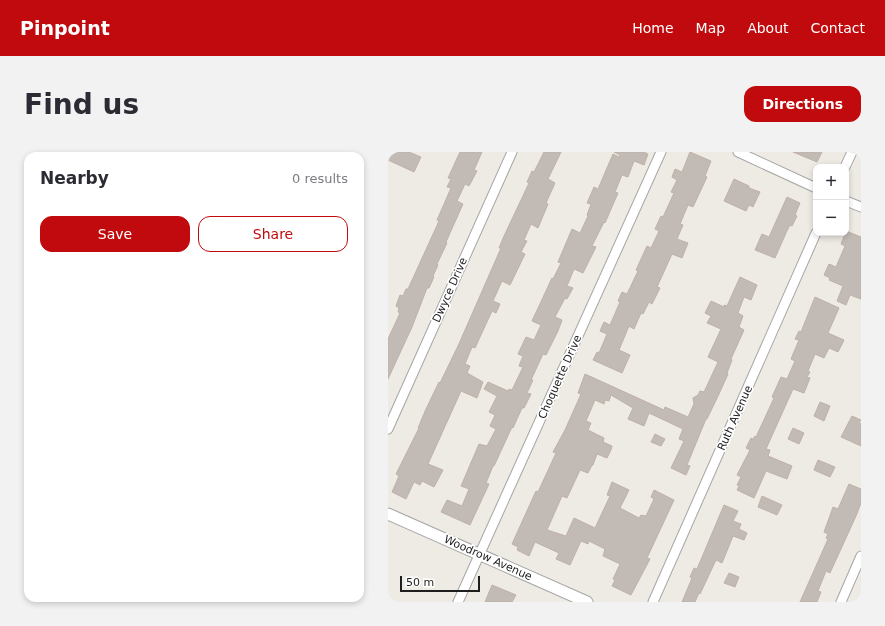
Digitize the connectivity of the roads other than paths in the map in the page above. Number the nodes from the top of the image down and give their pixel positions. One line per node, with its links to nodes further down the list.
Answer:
1 (512, 152): 10 (street, Dwyce Drive)
2 (661, 152): 12 (street, Choquette Drive)
3 (738, 152): 6 (street)
4 (852, 152): 5 (street)
5 (846, 164)
6 (813, 187)
7 (849, 202): 8 (street)
8 (861, 207)
9 (815, 236): 16 (street, Ruth Avenue)
10 (388, 429)
11 (388, 514): 12 (street, Woodrow Avenue)
12 (480, 554): 14 (street, Choquette Drive); 15 (street, Woodrow Avenue)
13 (861, 556): 17 (street)
14 (458, 602)
15 (587, 602)
16 (653, 602)
17 (841, 602)

